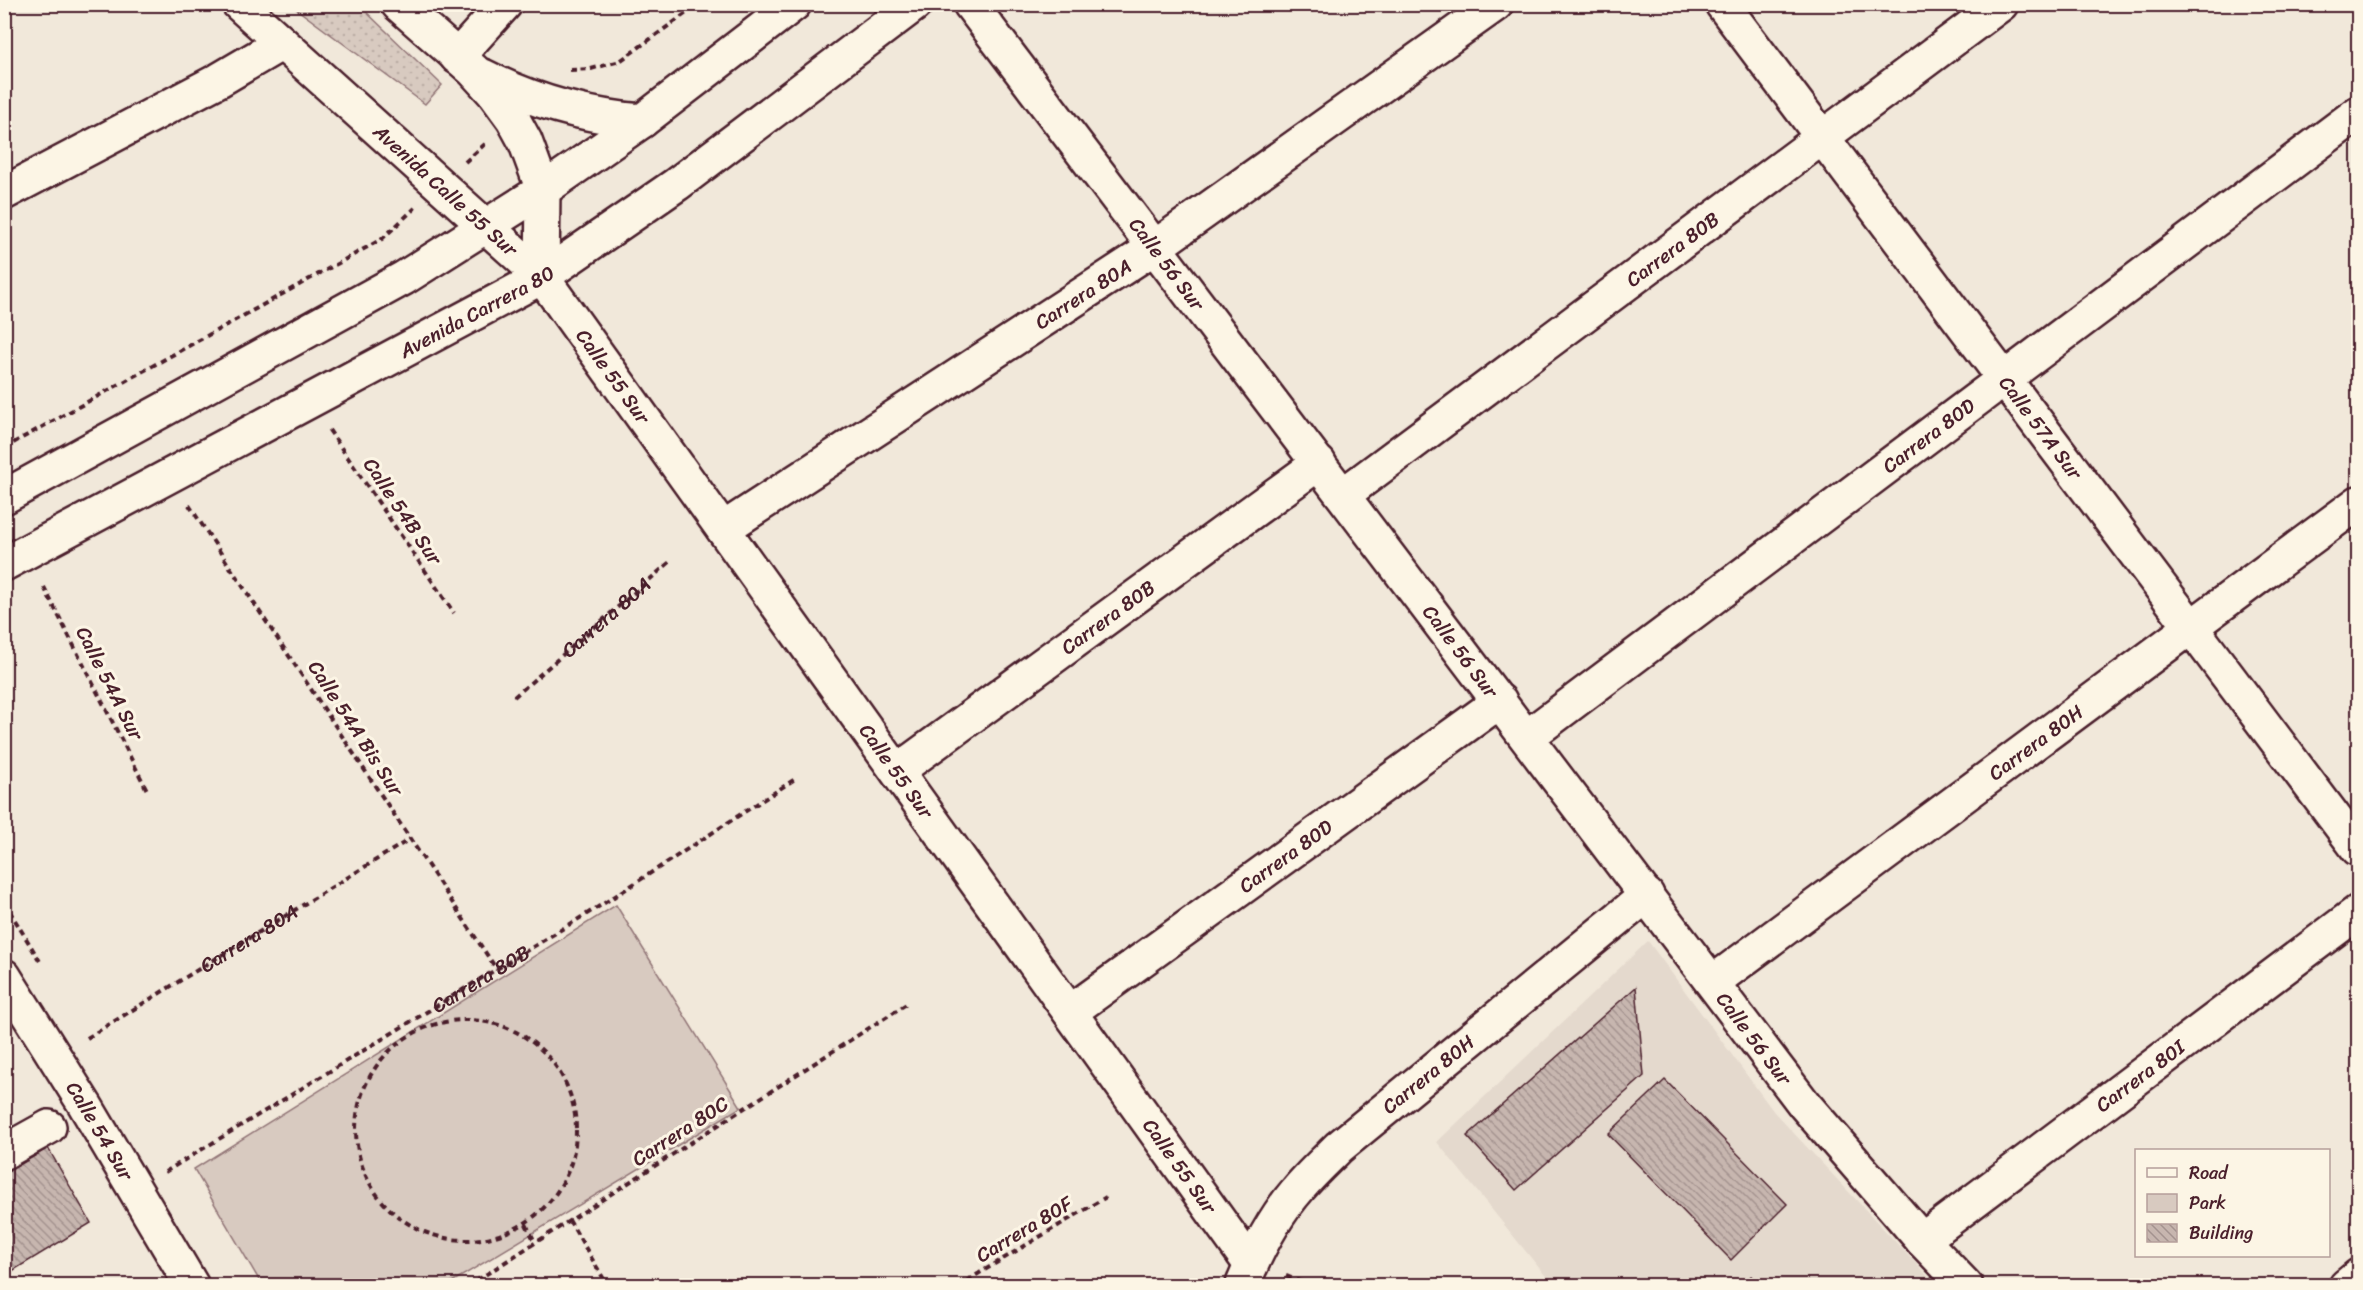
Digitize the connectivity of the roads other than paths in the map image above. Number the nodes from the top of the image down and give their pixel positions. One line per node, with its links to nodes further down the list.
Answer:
1 (239, 4): 10 (street, Avenida Calle 55 Sur)
2 (398, 4): 11 (street)
3 (505, 4): 11 (street)
4 (794, 4): 14 (street)
5 (915, 4): 20 (street, Avenida Carrera 80)
6 (970, 4): 19 (street, Calle 56 Sur)
7 (1496, 4): 19 (street, Carrera 80A)
8 (1722, 4): 15 (street, Calle 57A Sur)
9 (2001, 4): 15 (street, Carrera 80B)
10 (282, 43): 17 (street); 18 (street, Avenida Calle 55 Sur)
11 (465, 63): 12 (street)
12 (522, 109): 14 (street); 16 (street, Avenida Calle 55 Sur)
13 (2358, 113): 21 (street, Carrera 80D)
14 (642, 120): 16 (street)
15 (1822, 138): 21 (street, Calle 57A Sur); 23 (street, Carrera 80B)
16 (543, 190): 18 (street); 20 (street, Avenida Calle 55 Sur)
17 (4, 193)
18 (485, 226): 20 (street, Avenida Calle 55 Sur); 24 (street)
19 (1155, 247): 22 (street, Calle 56 Sur); 26 (street, Carrera 80A)
20 (542, 277): 26 (street, Calle 55 Sur); 27 (street, Avenida Carrera 80)
21 (2004, 379): 28 (street, Calle 57A Sur); 30 (street, Carrera 80D)
22 (1319, 463): 23 (street, Calle 56 Sur); 31 (street, Carrera 80B)
23 (1343, 495): 29 (street, Calle 56 Sur)
24 (4, 497)
25 (2358, 504): 28 (street, Carrera 80H)
26 (723, 529): 31 (street, Calle 55 Sur)
27 (4, 564)
28 (2191, 627): 32 (street, Calle 57A Sur); 36 (street, Carrera 80H)
29 (1500, 701): 30 (street, Calle 56 Sur); 37 (street, Carrera 80D)
30 (1527, 736): 33 (street, Calle 56 Sur)
31 (897, 771): 37 (street, Calle 55 Sur)
32 (2358, 849)
33 (1647, 895): 36 (street, Calle 56 Sur); 41 (street, Carrera 80H)
34 (2358, 912): 40 (street, Carrera 80I)
35 (4, 976): 43 (street, Calle 54 Sur)
36 (1713, 982): 40 (street, Calle 56 Sur)
37 (1070, 1012): 41 (street, Calle 55 Sur)
38 (49, 1127): 39 (street)
39 (4, 1152)
40 (1922, 1240): 44 (street, Calle 56 Sur)
41 (1247, 1275)
42 (2358, 1276): 45 (street)
43 (192, 1286)
44 (1966, 1286)
45 (2346, 1286)

